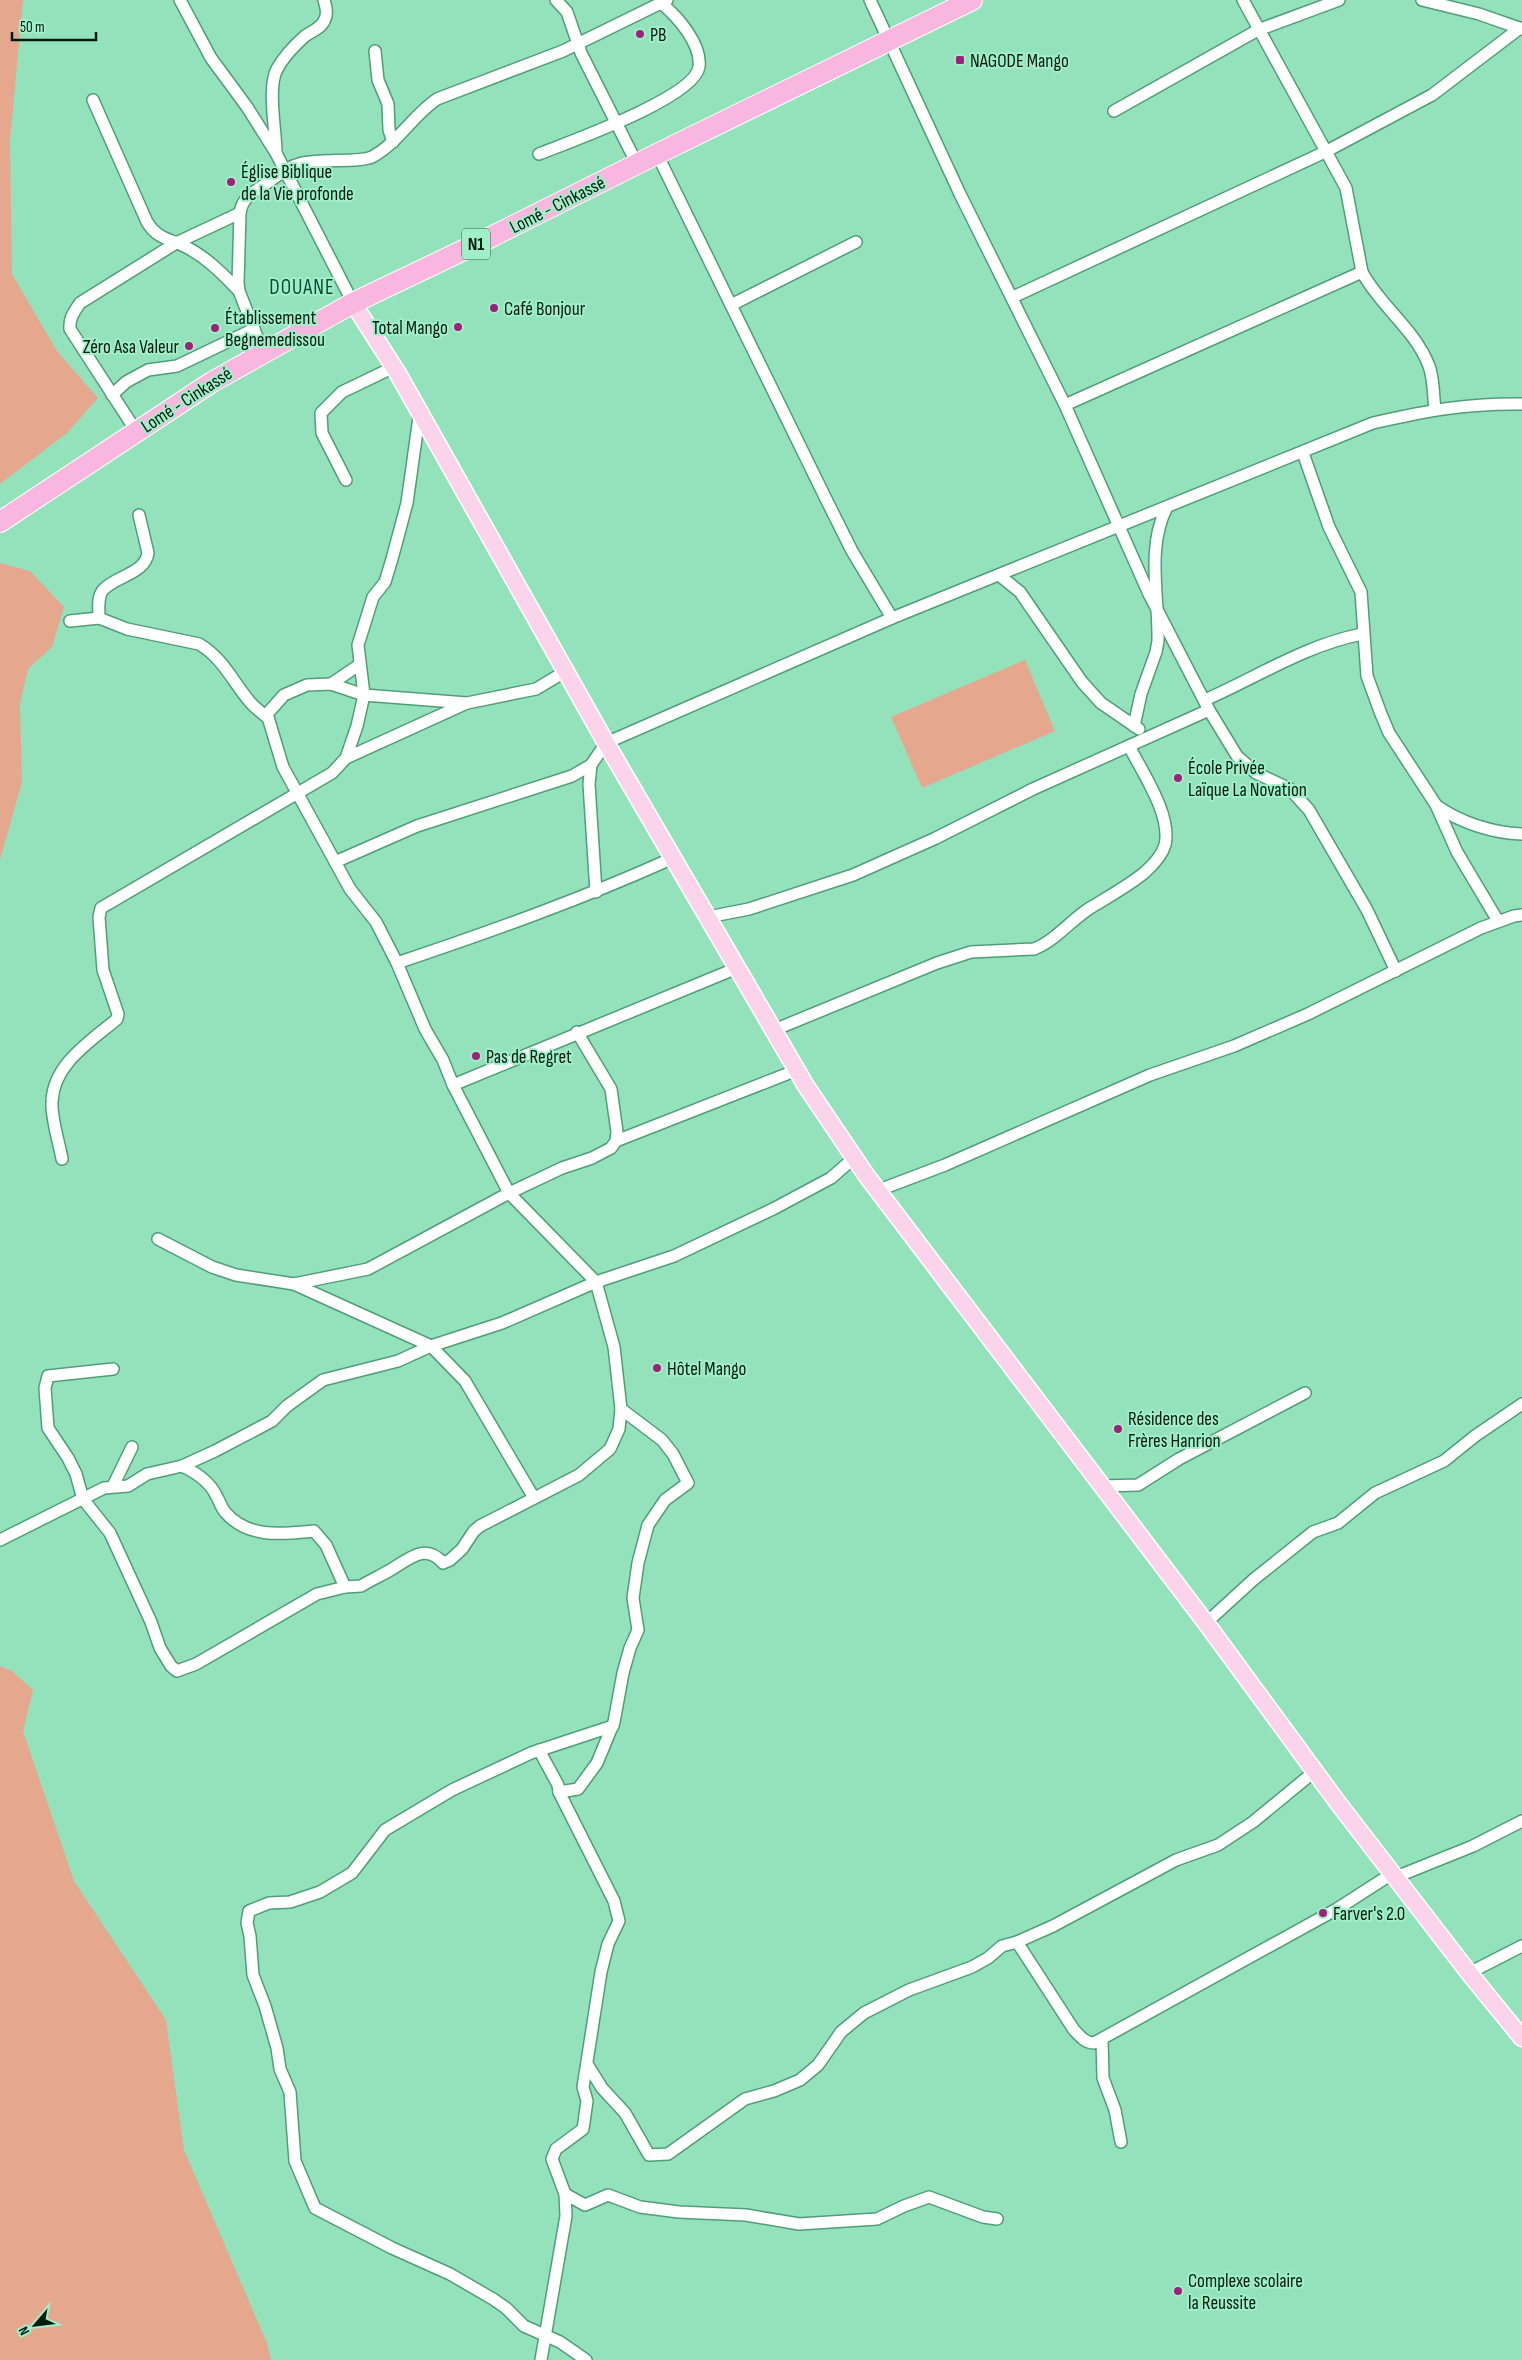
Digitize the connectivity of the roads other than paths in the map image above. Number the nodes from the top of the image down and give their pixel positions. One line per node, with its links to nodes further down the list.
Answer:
1 (180, 0): 20 (street)
2 (324, 0): 20 (street)
3 (556, 0): 13 (street)
4 (870, 0): 12 (street)
5 (972, 0): 12 (highway, Lomé - Cinkassé / N1)
6 (1243, 0): 11 (street)
7 (1338, 0): 11 (street)
8 (1422, 0): 10 (street)
9 (664, 1): 13 (street); 17 (street)
10 (1521, 29): 19 (street)
11 (1258, 30): 16 (street); 19 (street)
12 (889, 41): 22 (highway, Lomé - Cinkassé / N1); 30 (street)
13 (579, 44): 17 (street); 18 (street)
14 (375, 51): 18 (street)
15 (93, 100): 27 (street)
16 (1114, 111)
17 (617, 124): 21 (street); 23 (street)
18 (393, 142): 24 (street)
19 (1325, 152): 28 (street); 30 (street)
20 (276, 153): 24 (street)
21 (539, 154)
22 (657, 154): 23 (highway, Lomé - Cinkassé / N1); 32 (street)
23 (637, 164): 31 (highway, Lomé - Cinkassé / N1)
24 (285, 171): 25 (street); 31 (street)
25 (240, 213): 27 (street); 29 (street)
26 (856, 242): 32 (street)
27 (176, 243): 29 (street); 36 (street)
28 (1362, 272): 38 (street); 39 (street)
29 (239, 291): 33 (street)
30 (1013, 297): 38 (street)
31 (353, 303): 34 (highway, Lomé - Cinkassé / N1); 35 (main road)
32 (731, 305): 51 (street)
33 (254, 329): 34 (street); 36 (street)
34 (263, 352): 41 (highway, Lomé - Cinkassé / N1)
35 (394, 367): 40 (main road); 43 (street)
36 (112, 395): 41 (street)
37 (1522, 404): 39 (street)
38 (1065, 405): 47 (street)
39 (1435, 409): 42 (street)
40 (420, 410): 54 (street); 55 (main road)
41 (136, 431): 46 (highway, Lomé - Cinkassé / N1)
42 (1303, 453): 44 (street); 53 (street)
43 (346, 480)
44 (1167, 507): 47 (street); 49 (street)
45 (139, 515): 50 (street)
46 (0, 522)
47 (1120, 526): 48 (street); 49 (street)
48 (999, 575): 51 (street); 61 (street)
49 (1159, 613): 59 (street); 61 (street)
50 (99, 618): 52 (street); 60 (street)
51 (892, 618): 63 (street)
52 (70, 621)
53 (1362, 634): 59 (street); 68 (street)
54 (359, 665): 56 (street); 57 (street)
55 (566, 672): 58 (street); 63 (main road)
56 (331, 684): 57 (street); 60 (street)
57 (364, 695): 58 (street); 65 (street)
58 (468, 703): 65 (street)
59 (1207, 705): 62 (street); 78 (street)
60 (268, 718): 67 (street)
61 (1134, 726): 62 (street)
62 (1151, 736): 64 (street)
63 (606, 743): 66 (street); 70 (main road)
64 (1129, 746): 74 (street); 79 (street)
65 (346, 758): 67 (street)
66 (592, 765): 71 (street); 72 (street)
67 (296, 794): 71 (street); 85 (street)
68 (1436, 805): 69 (street); 75 (street)
69 (1522, 834)
70 (673, 858): 72 (street); 74 (main road)
71 (336, 862): 76 (street)
72 (596, 892): 76 (street)
73 (1522, 915): 75 (street)
74 (708, 917): 77 (main road)
75 (1498, 922): 78 (street)
76 (397, 963): 82 (street)
77 (737, 968): 79 (main road); 80 (street)
78 (1396, 971): 86 (street)
79 (774, 1030): 81 (main road)
80 (577, 1032): 82 (street); 83 (street)
81 (797, 1070): 83 (street); 84 (main road)
82 (453, 1084): 87 (street)
83 (616, 1141): 87 (street)
84 (855, 1157): 86 (main road); 89 (street)
85 (62, 1159)
86 (879, 1190): 99 (main road)
87 (509, 1193): 89 (street); 90 (street)
88 (158, 1239): 90 (street)
89 (596, 1282): 91 (street); 95 (street)
90 (294, 1284): 91 (street)
91 (432, 1346): 97 (street); 100 (street)
92 (113, 1369): 101 (street)
93 (1305, 1393): 99 (street)
94 (1522, 1404): 104 (street)
95 (622, 1409): 100 (street); 105 (street)
96 (132, 1447): 98 (street)
97 (182, 1466): 98 (street); 103 (street)
98 (113, 1486): 101 (street)
99 (1103, 1486): 104 (main road)
100 (534, 1498): 103 (street)
101 (82, 1499): 102 (street); 103 (street)
102 (0, 1540)
103 (345, 1587)
104 (1206, 1622): 107 (main road)
105 (613, 1726): 106 (street); 108 (street)
106 (539, 1750): 108 (street); 121 (street)
107 (1315, 1771): 110 (main road); 111 (street)
108 (560, 1792): 116 (street)
109 (1522, 1821): 110 (street)
110 (1394, 1875): 113 (main road); 115 (street)
111 (1017, 1942): 115 (street); 116 (street)
112 (1522, 1946): 113 (street)
113 (1468, 1973): 114 (main road)
114 (1522, 2038)
115 (1102, 2039): 117 (street)
116 (587, 2064): 118 (street)
117 (1121, 2142)
118 (565, 2194): 119 (street); 120 (street)
119 (997, 2219)
120 (548, 2316): 121 (street); 122 (street)
121 (545, 2336): 122 (street); 123 (street)
122 (560, 2342): 124 (street)
123 (541, 2360)
124 (586, 2360)

